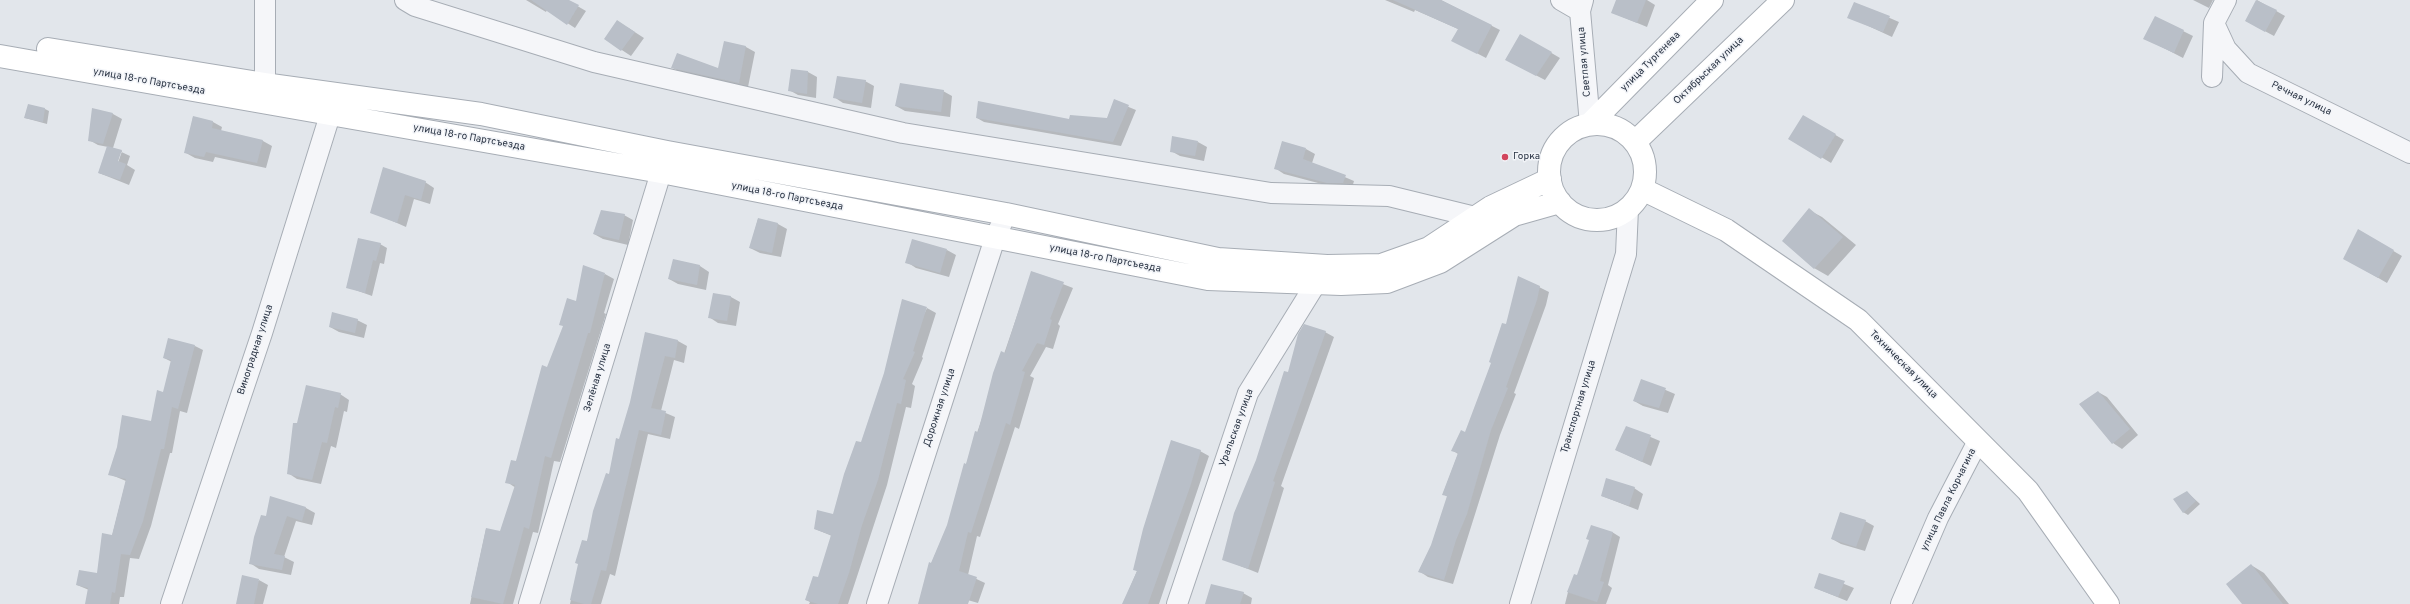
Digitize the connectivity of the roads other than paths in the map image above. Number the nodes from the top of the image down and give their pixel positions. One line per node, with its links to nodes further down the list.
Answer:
1 (265, 0): 12 (street)
2 (404, 0): 24 (street)
3 (1561, 0): 7 (street)
4 (1712, 0): 14 (main road, улица Тургенева)
5 (1783, 0): 15 (main road, Октябрьская улица)
6 (2226, 0): 8 (street)
7 (1582, 6): 14 (street, Светлая улица)
8 (2214, 23): 11 (street); 17 (street, Речная улица)
9 (0, 42): 12 (main road, улица 18-го Партсъезда)
10 (0, 56): 13 (main road, улица 18-го Партсъезда)
11 (2212, 76)
12 (265, 84): 13 (main road, улица 18-го Партсъезда)
13 (333, 104): 16 (main road, улица 18-го Партсъезда); 18 (main road, улица 18-го Партсъезда); 29 (street, Виноградная улица)
14 (1590, 124): 15 (main road); 19 (main road)
15 (1635, 142): 20 (main road)
16 (667, 152): 18 (street, Зелёная улица); 23 (main road, улица 18-го Партсъезда)
17 (2410, 153)
18 (661, 172): 25 (main road, улица 18-го Партсъезда); 30 (street, Зелёная улица)
19 (1550, 179): 21 (main road); 24 (main road, улица 18-го Партсъезда)
20 (1642, 189): 22 (main road); 28 (main road, Техническая улица)
21 (1560, 202): 22 (main road); 27 (main road, улица 18-го Партсъезда)
22 (1628, 209): 33 (street, Транспортная улица)
23 (1006, 214): 25 (street, Дорожная улица); 26 (main road, улица 18-го Партсъезда)
24 (1475, 217): 26 (main road, улица 18-го Партсъезда)
25 (995, 238): 27 (main road, улица 18-го Партсъезда); 31 (street, Дорожная улица)
26 (1328, 266): 27 (street, Уральская улица)
27 (1315, 283): 32 (street, Уральская улица)
28 (1978, 441): 34 (street, улица Павла Корчагина); 35 (main road, Техническая улица)
29 (170, 604)
30 (529, 604)
31 (877, 604)
32 (1177, 604)
33 (1520, 604)
34 (1901, 604)
35 (2108, 604)

